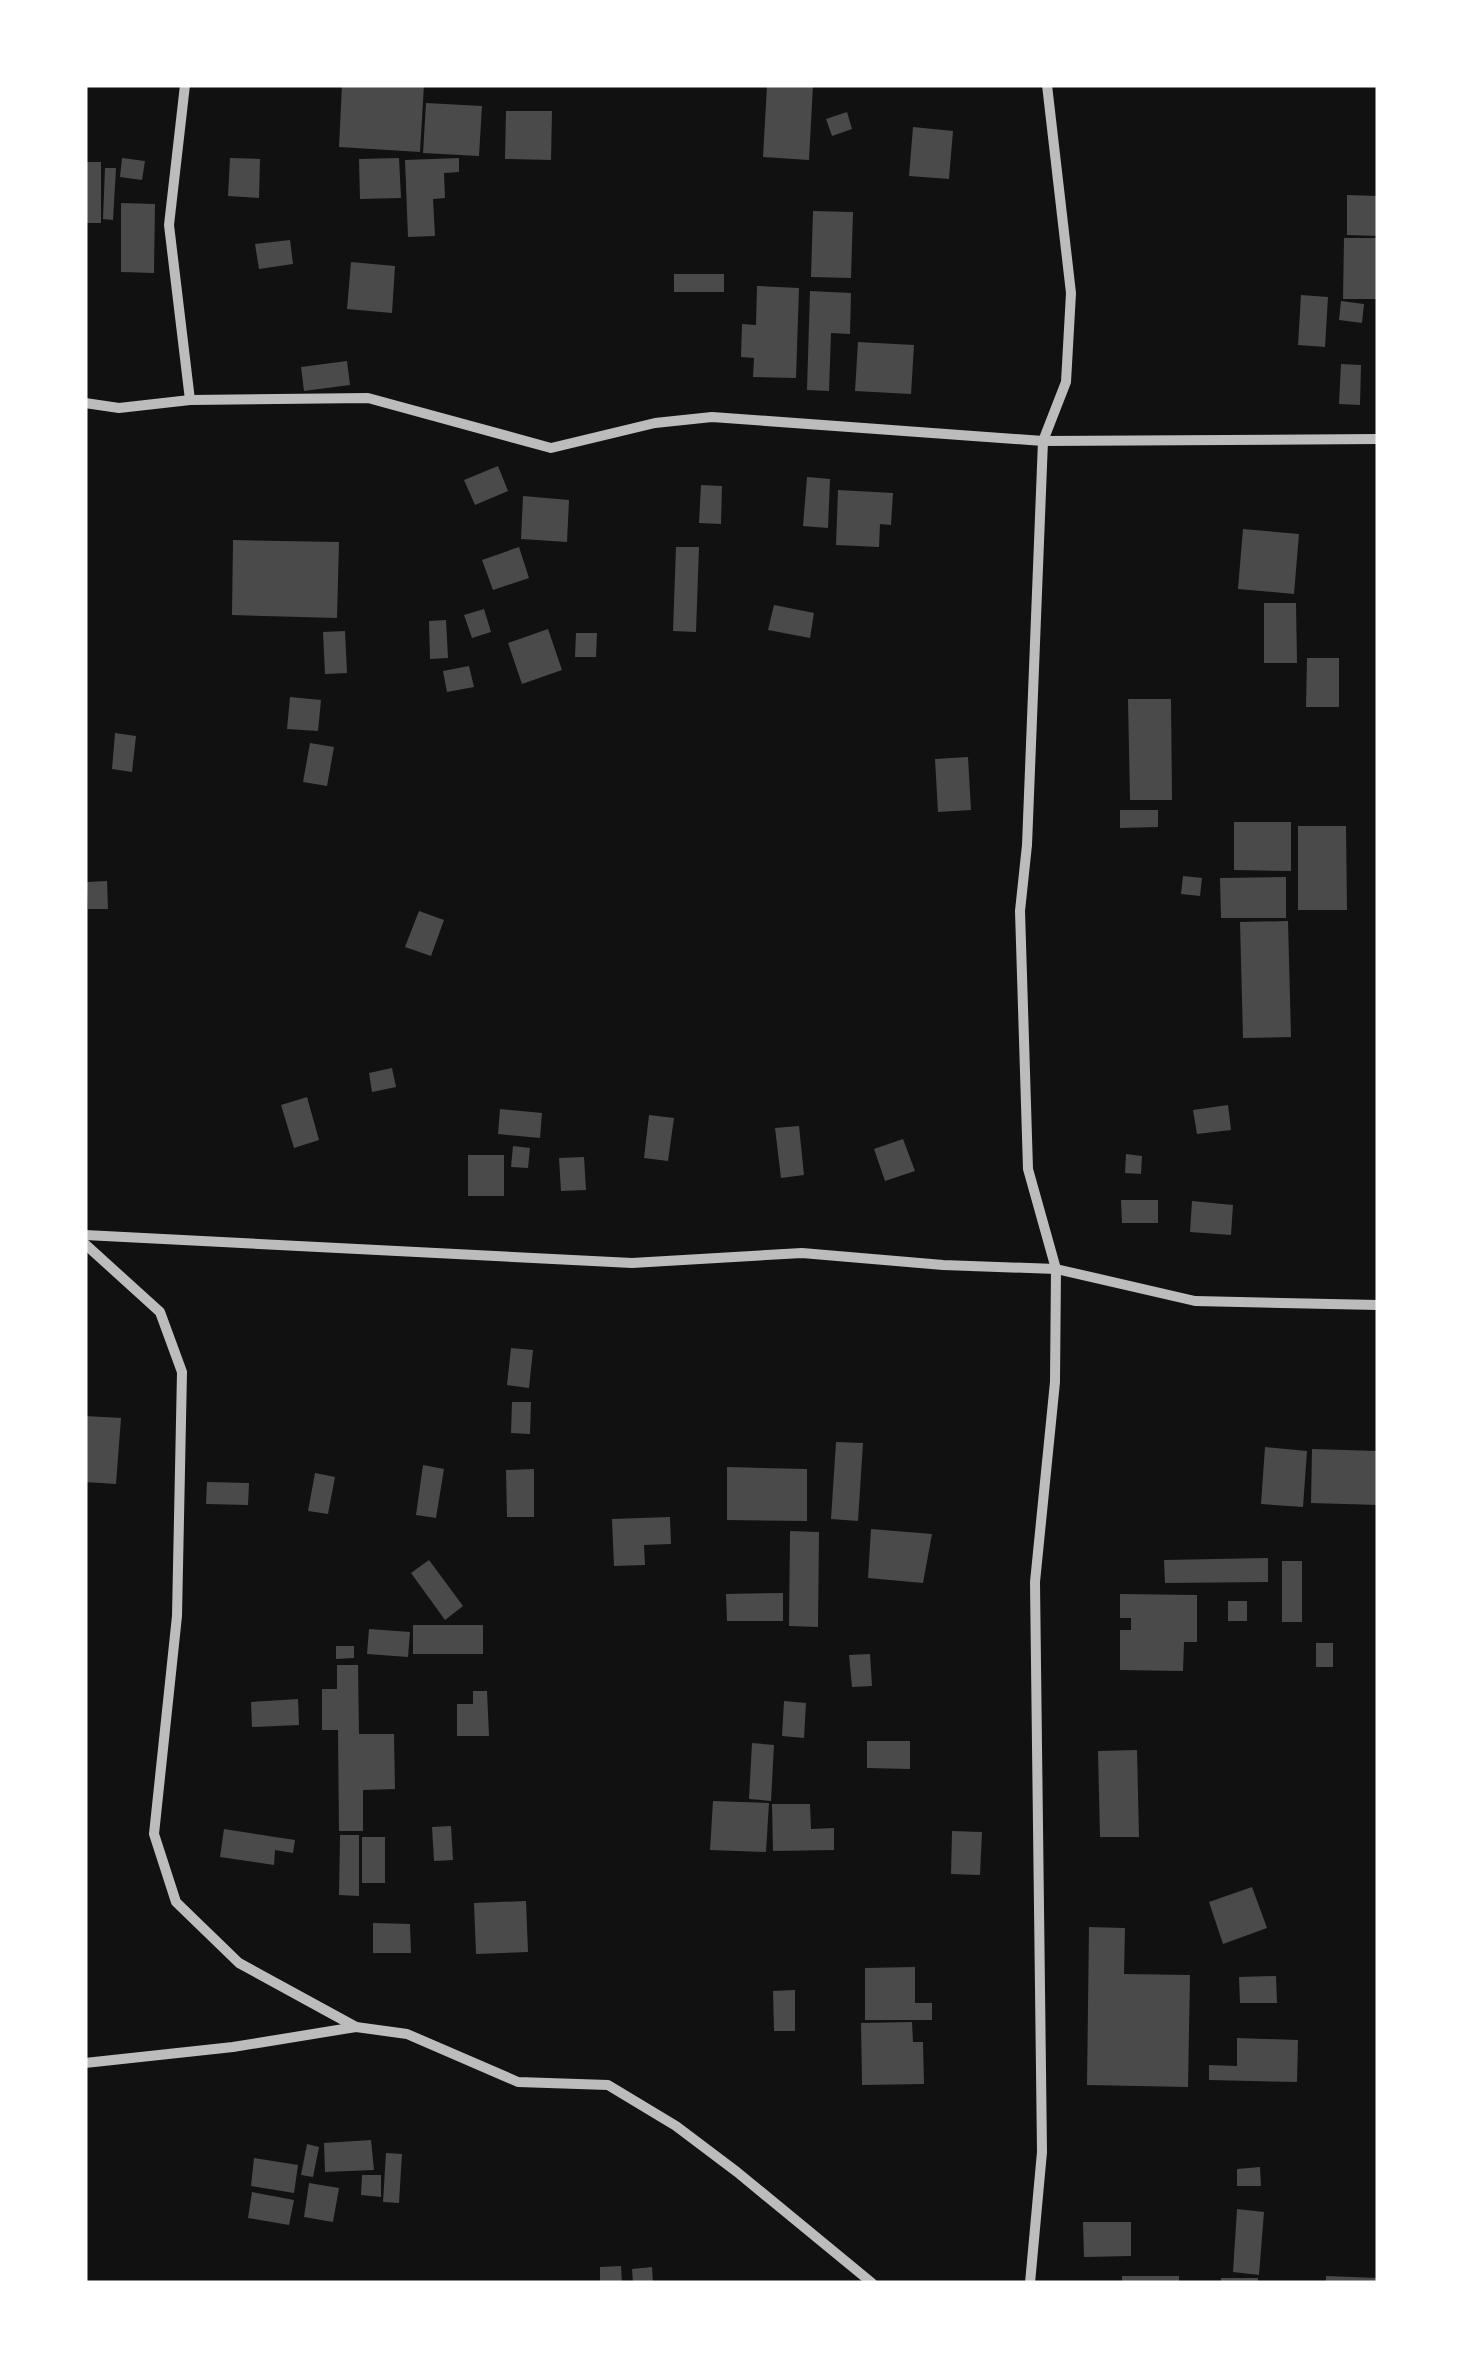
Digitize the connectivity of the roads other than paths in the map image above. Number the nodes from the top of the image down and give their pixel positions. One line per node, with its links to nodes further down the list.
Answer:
1 (184, 85): 3 (street)
2 (1047, 85): 6 (street)
3 (190, 400): 4 (street); 6 (street)
4 (85, 402)
5 (1378, 439): 6 (street)
6 (1043, 441): 9 (street)
7 (85, 1236): 9 (street)
8 (85, 1244): 11 (street)
9 (1056, 1269): 10 (street); 14 (street)
10 (1378, 1304)
11 (356, 2027): 12 (street); 13 (street)
12 (85, 2062)
13 (872, 2283)
14 (1030, 2283)

